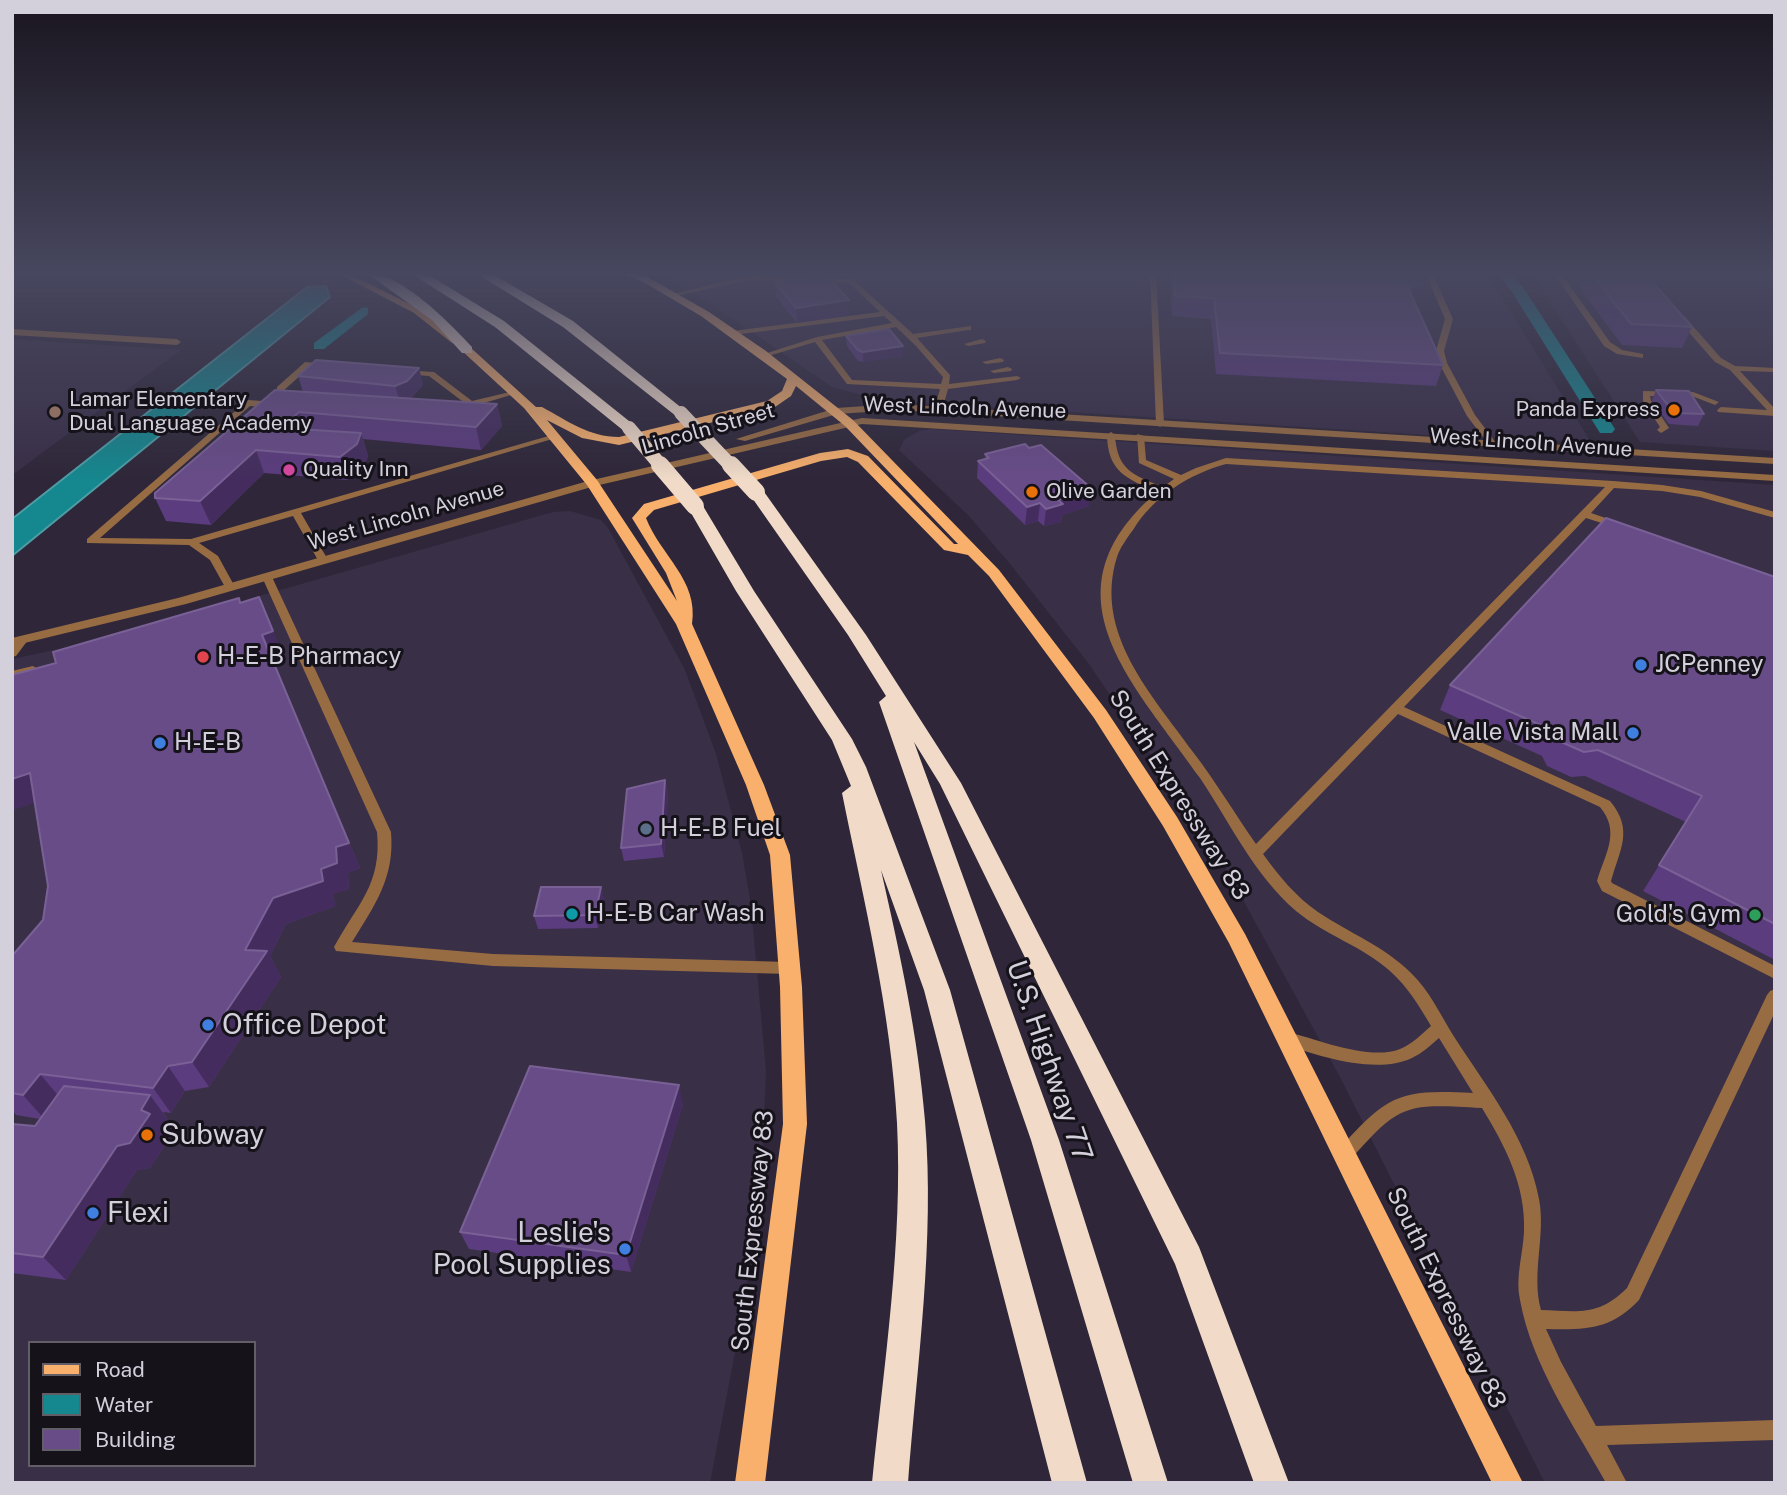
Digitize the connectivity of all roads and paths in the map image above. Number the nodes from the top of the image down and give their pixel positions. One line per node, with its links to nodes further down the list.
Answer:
1 (173, 342): 2 (street)
2 (177, 342)
3 (456, 342): 16 (main road, South Expressway 83)
4 (460, 342): 16 (highway)
5 (526, 342): 67 (highway, bridge)
6 (591, 342): 63 (highway, bridge)
7 (746, 342): 18 (main road, South Expressway 83)
8 (808, 342): 18 (lane)
9 (819, 342): 30 (lane)
10 (917, 342): 20 (lane)
11 (1156, 342): 38 (lane)
12 (1443, 342): 43 (lane)
13 (1605, 342): 19 (lane)
14 (1702, 342): 22 (lane)
15 (988, 348): 17 (lane); 17 (lane); 17 (lane)
16 (467, 350): 32 (main road, South Expressway 83)
17 (974, 350)
18 (765, 355): 28 (main road, South Expressway 83)
19 (1640, 356)
20 (937, 357): 27 (lane); 30 (lane)
21 (335, 366): 31 (lane)
22 (1733, 368): 24 (lane); 36 (lane)
23 (1008, 369): 26 (lane)
24 (1775, 370)
25 (390, 371): 32 (lane)
26 (994, 371)
27 (961, 375)
28 (793, 377): 34 (main road); 37 (main road, South Expressway 83)
29 (1017, 378): 30 (lane)
30 (945, 387): 35 (lane)
31 (280, 389)
32 (514, 393): 34 (main road, South Expressway 83)
33 (288, 405): 54 (lane)
34 (528, 405): 42 (main road, South Expressway 83)
35 (938, 410): 37 (street, West Lincoln Avenue); 38 (street, West Lincoln Avenue)
36 (1774, 413): 39 (lane)
37 (842, 417): 40 (street, West Lincoln Avenue); 47 (street, West Lincoln Avenue); 47 (street, Lincoln Street); 55 (main road, South Expressway 83)
38 (1160, 424): 43 (street, West Lincoln Avenue)
39 (1661, 430)
40 (1111, 435): 41 (street, West Lincoln Avenue); 49 (lane)
41 (1140, 436): 45 (street, West Lincoln Avenue); 46 (lane)
42 (555, 437): 47 (main road, South Expressway 83); 50 (lane)
43 (1492, 443): 44 (street, West Lincoln Avenue)
44 (1775, 461)
45 (1775, 478)
46 (1181, 479): 48 (lane); 49 (lane)
47 (592, 483): 56 (street, West Lincoln Avenue); 60 (main road, South Expressway 83)
48 (1613, 484): 51 (lane); 52 (lane)
49 (1164, 491): 68 (lane)
50 (296, 512): 54 (lane); 56 (lane)
51 (1584, 514): 53 (lane); 66 (lane)
52 (1775, 515)
53 (1630, 530)
54 (191, 542): 58 (lane)
55 (971, 551): 60 (main road); 73 (main road, South Expressway 83)
56 (323, 560): 57 (street, West Lincoln Avenue)
57 (267, 577): 58 (street, West Lincoln Avenue); 59 (lane)
58 (230, 587): 61 (street, West Lincoln Avenue)
59 (274, 608): 69 (lane)
60 (684, 624): 69 (main road, South Expressway 83)
61 (17, 641): 62 (lane)
62 (12, 654)
63 (875, 663): 82 (highway, U.S. Highway 77); 83 (highway)
64 (49, 666): 65 (lane)
65 (12, 675)
66 (1396, 708): 68 (lane); 70 (lane)
67 (842, 739): 80 (highway); 81 (highway)
68 (1257, 852): 72 (lane)
69 (789, 968): 79 (main road, South Expressway 83)
70 (1775, 972)
71 (1775, 995): 76 (lane)
72 (1440, 1028): 73 (lane); 74 (lane)
73 (1288, 1039): 75 (main road, South Expressway 83)
74 (1486, 1101): 75 (lane); 76 (lane)
75 (1345, 1154): 84 (main road, South Expressway 83)
76 (1534, 1318): 78 (lane)
77 (1775, 1430): 78 (lane)
78 (1591, 1436): 85 (lane)
79 (750, 1483)
80 (890, 1483)
81 (1070, 1483)
82 (1151, 1483)
83 (1272, 1483)
84 (1508, 1483)
85 (1617, 1483)

